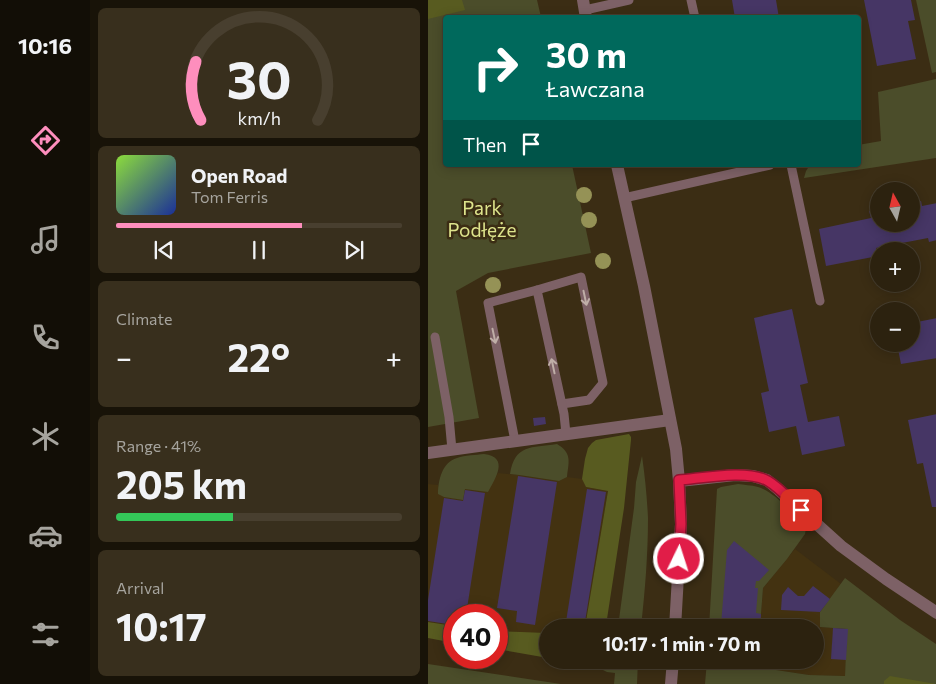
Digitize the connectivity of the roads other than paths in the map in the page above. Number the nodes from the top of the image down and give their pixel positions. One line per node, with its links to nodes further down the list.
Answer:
1 (629, 0): 3 (lane)
2 (691, 0): 4 (lane)
3 (585, 9)
4 (694, 15)
5 (617, 167): 9 (street)
6 (752, 167): 8 (lane)
7 (791, 167): 11 (lane)
8 (733, 169): 9 (lane)
9 (624, 198): 14 (street)
10 (537, 290): 13 (lane, one-way to 10); 13 (lane, one-way to 13); 16 (lane, one-way to 16)
11 (820, 301)
12 (435, 337): 17 (lane)
13 (562, 404): 15 (lane)
14 (670, 420): 15 (street); 19 (street)
15 (566, 434): 16 (street)
16 (515, 441): 17 (street)
17 (452, 450): 18 (street)
18 (428, 453)
19 (679, 480): 20 (street); 21 (street)
20 (936, 613)
21 (676, 619)
22 (672, 669): 23 (street)
23 (671, 684)

